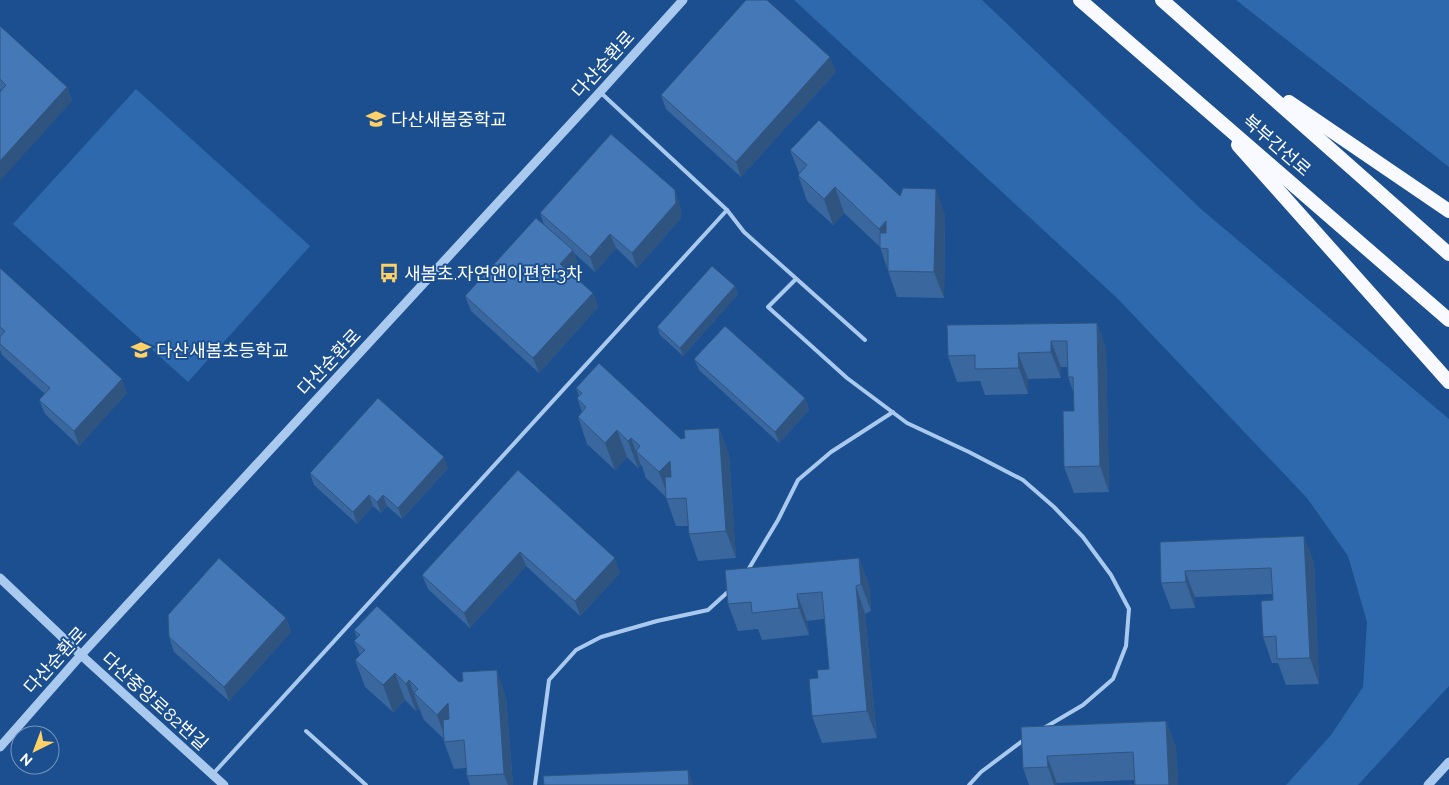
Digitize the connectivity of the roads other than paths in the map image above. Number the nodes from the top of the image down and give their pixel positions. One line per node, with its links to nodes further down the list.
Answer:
1 (683, 0): 5 (street, 다산순환로)
2 (1080, 0): 6 (highway, 북부간선로)
3 (1162, 0): 4 (highway, 북부간선로)
4 (1241, 69): 8 (highway); 9 (highway, 북부간선로)
5 (600, 92): 7 (lane); 18 (street, 다산순환로)
6 (1195, 98): 11 (highway, 북부간선로); 13 (highway)
7 (727, 210): 10 (lane); 24 (lane)
8 (1449, 211)
9 (1449, 254)
10 (796, 279): 12 (lane); 14 (lane)
11 (1449, 320)
12 (864, 340)
13 (1449, 382)
14 (893, 412): 16 (lane); 20 (lane)
15 (0, 578): 18 (street, 다산중앙로82번길)
16 (743, 578)
17 (736, 584): 27 (lane)
18 (81, 655): 22 (street, 다산순환로); 24 (street, 다산중앙로82번길)
19 (306, 731): 26 (lane)
20 (1036, 733)
21 (1028, 737): 28 (lane)
22 (0, 747)
23 (1449, 762): 29 (street)
24 (212, 775): 25 (street, 다산중앙로82번길)
25 (224, 785)
26 (366, 785)
27 (535, 785)
28 (969, 785)
29 (1428, 785)

